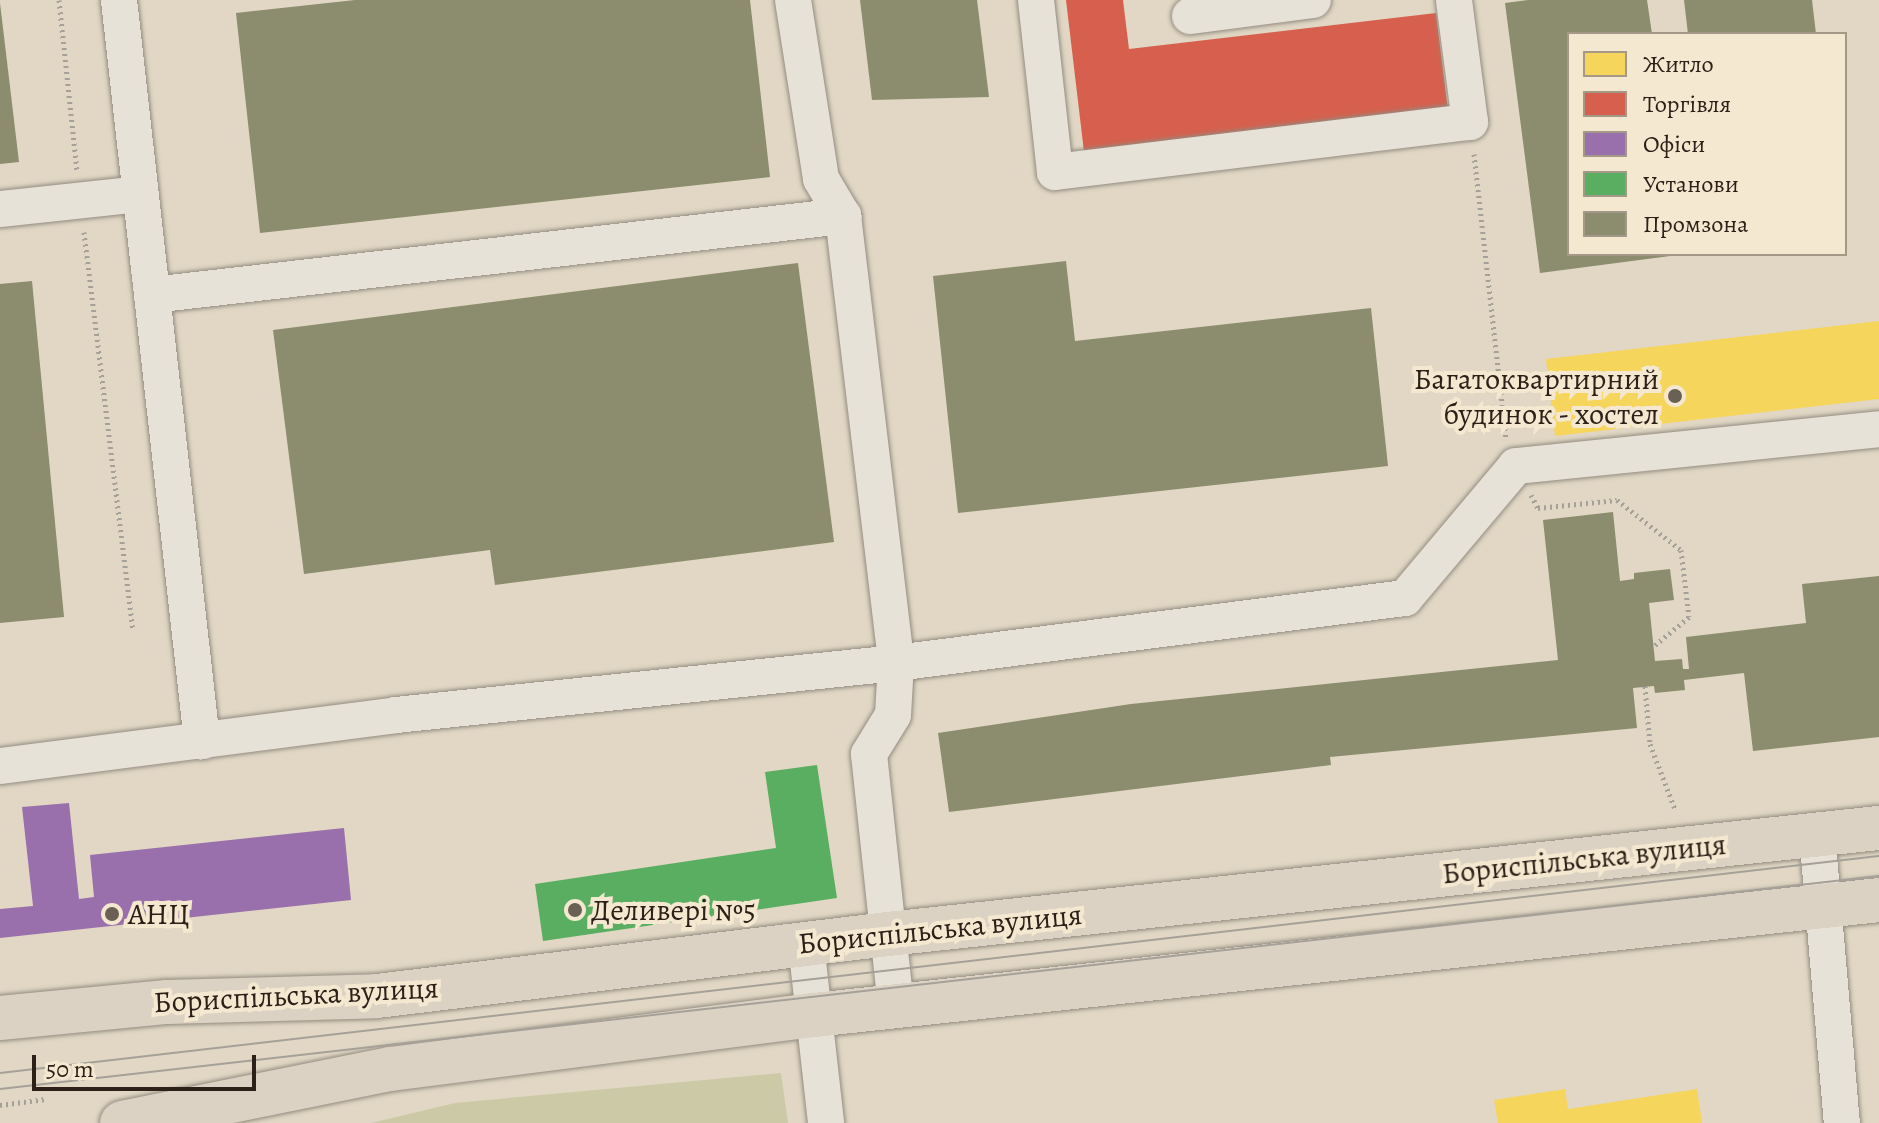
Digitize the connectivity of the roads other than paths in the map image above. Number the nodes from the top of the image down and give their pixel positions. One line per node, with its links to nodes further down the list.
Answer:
1 (119, 0): 7 (street)
2 (793, 0): 9 (street)
3 (1036, 0): 5 (street)
4 (1313, 0): 6 (street)
5 (1454, 0)
6 (1190, 16)
7 (140, 194): 8 (street); 10 (street)
8 (0, 209)
9 (843, 216): 10 (street); 12 (street)
10 (152, 295): 13 (street)
11 (1879, 429): 12 (street)
12 (896, 663): 13 (street); 19 (street)
13 (202, 741): 14 (street)
14 (0, 766)
15 (1879, 828): 16 (main road, Бориспільська вулиця)
16 (1817, 833): 18 (street); 19 (main road, Бориспільська вулиця)
17 (1879, 900): 18 (main road)
18 (1823, 908): 21 (main road); 26 (street)
19 (888, 934): 20 (main road, Бориспільська вулиця); 21 (street)
20 (806, 944): 22 (street); 23 (main road, Бориспільська вулиця)
21 (896, 1006): 22 (main road)
22 (814, 1015): 24 (main road); 25 (street)
23 (0, 1018)
24 (122, 1123)
25 (826, 1123)
26 (1842, 1123)

